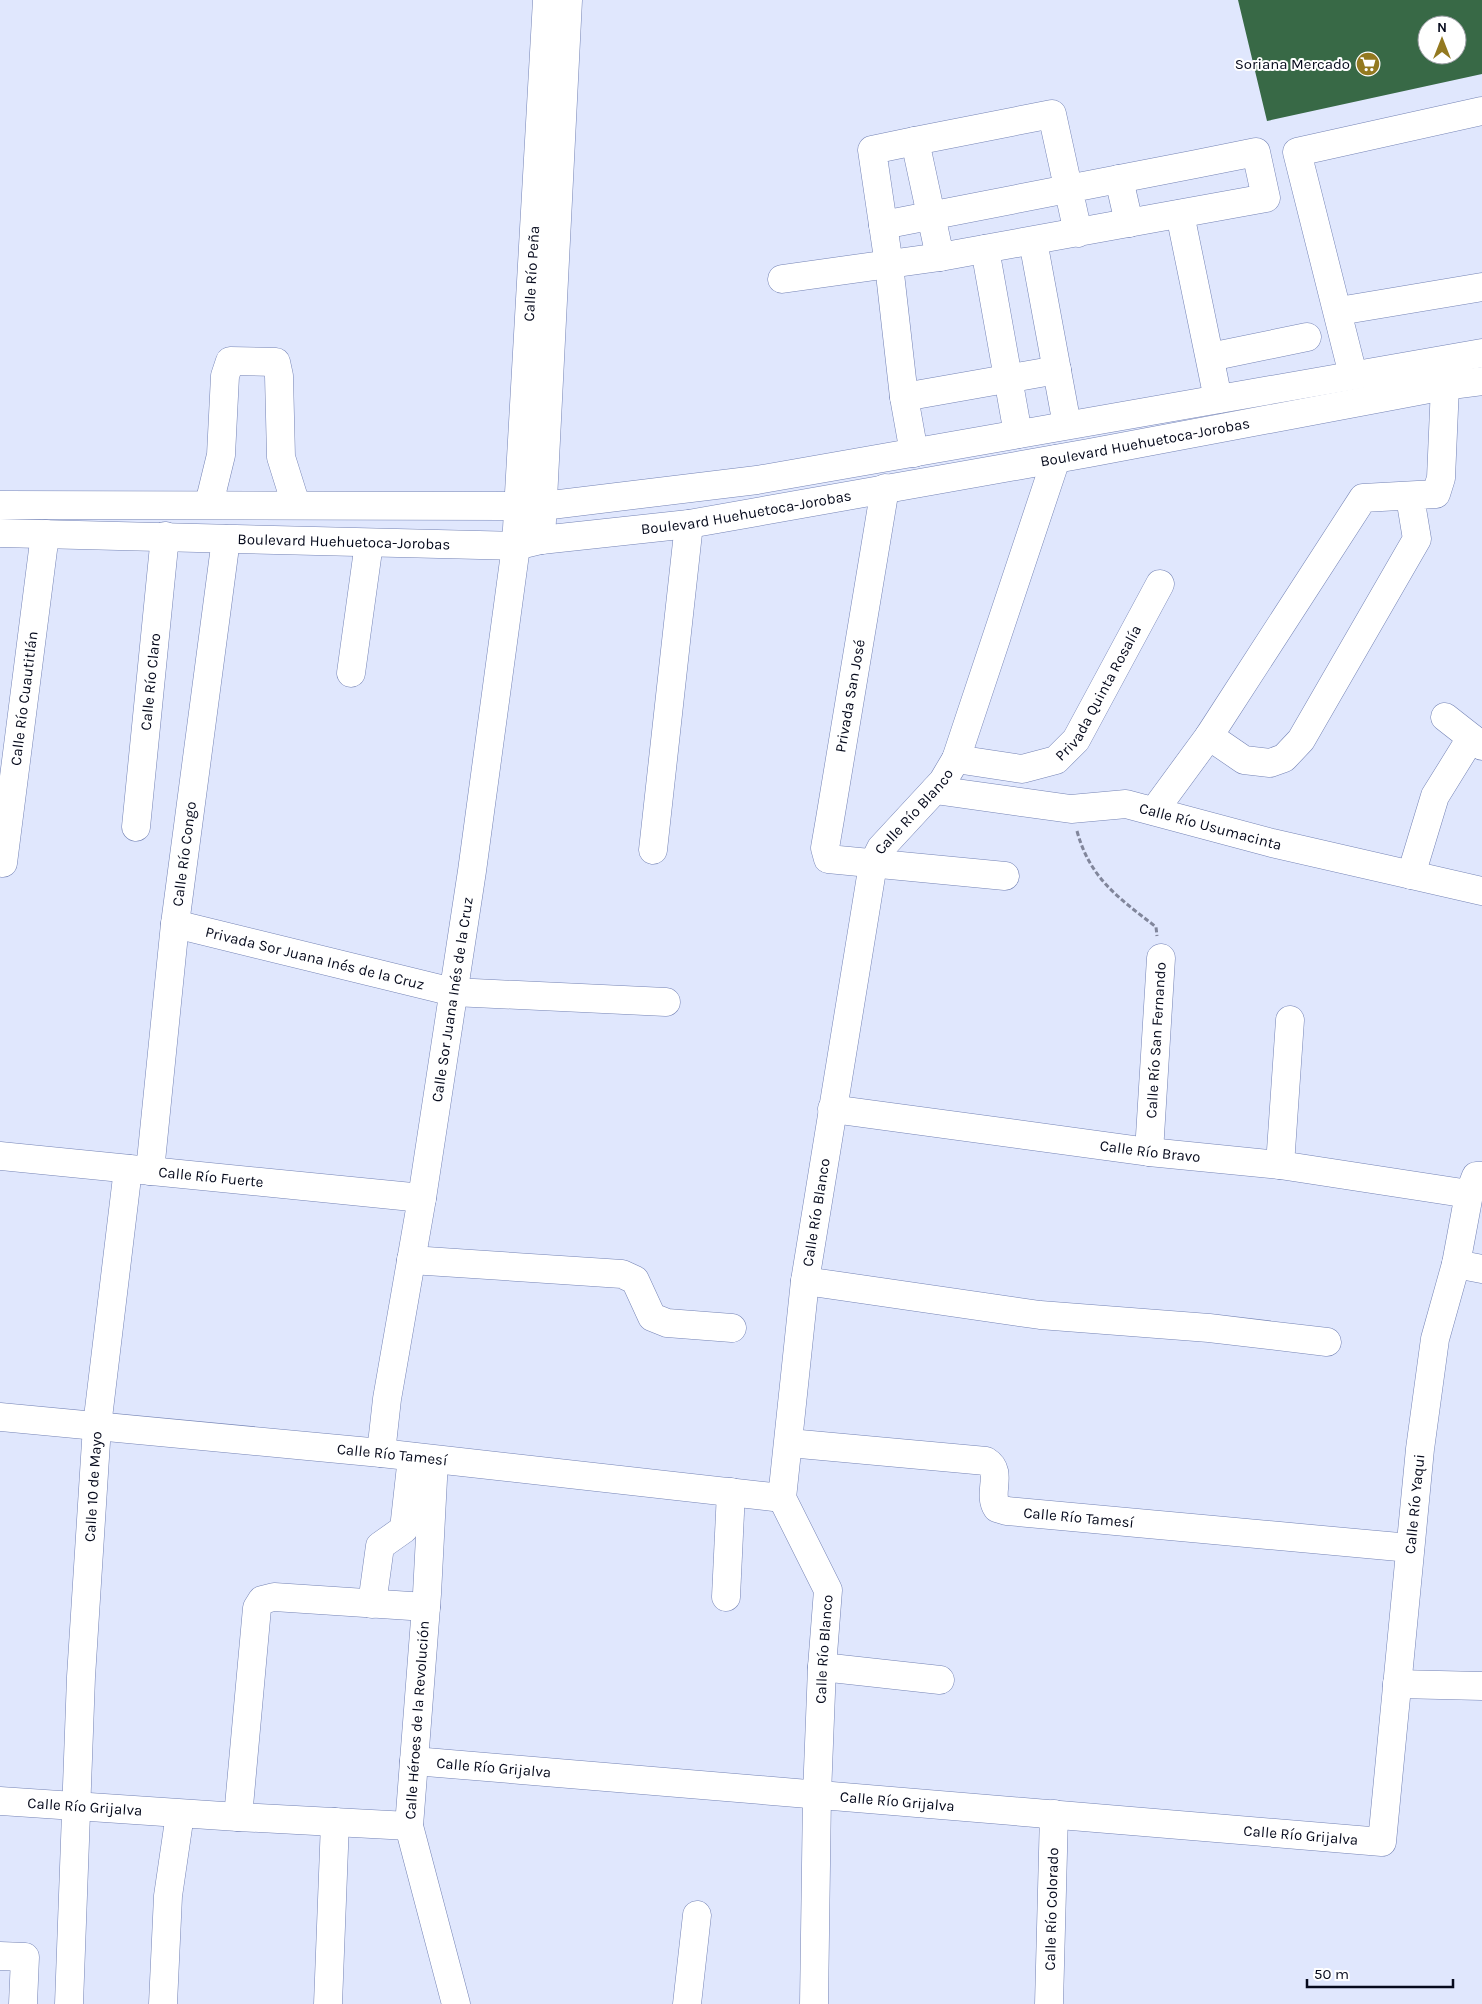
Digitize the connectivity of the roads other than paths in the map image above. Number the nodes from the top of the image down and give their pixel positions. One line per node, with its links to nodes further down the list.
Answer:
1 (547, 0): 40 (street, Calle Río Peña)
2 (568, 0): 40 (street, Calle Río Peña)
3 (1482, 111): 6 (street)
4 (915, 141): 8 (street); 10 (street); 12 (street)
5 (1256, 152): 6 (street); 7 (street); 9 (street)
6 (1297, 152): 20 (street)
7 (1119, 179): 8 (street); 11 (street)
8 (1068, 189): 10 (street); 13 (street)
9 (1180, 214): 11 (street); 23 (street)
10 (932, 216): 12 (street); 16 (street)
11 (1128, 223): 13 (street)
12 (884, 225): 17 (street)
13 (1078, 232): 14 (street)
14 (1033, 241): 15 (street); 24 (street)
15 (985, 249): 16 (street); 26 (street)
16 (940, 257): 17 (street)
17 (889, 265): 18 (street); 29 (street)
18 (782, 279)
19 (1482, 287): 20 (street)
20 (1339, 311): 25 (street)
21 (1307, 337): 23 (street)
22 (1482, 354): 25 (street, Boulevard Huehuetoca-Jorobas)
23 (1210, 358): 30 (street)
24 (1057, 370): 26 (street); 31 (street)
25 (1353, 375): 30 (street, Boulevard Huehuetoca-Jorobas)
26 (1008, 380): 29 (street); 32 (street)
27 (1482, 381): 28 (street, Boulevard Huehuetoca-Jorobas)
28 (1445, 386): 34 (street, Boulevard Huehuetoca-Jorobas); 36 (street)
29 (904, 397): 33 (street)
30 (1218, 399): 31 (street, Boulevard Huehuetoca-Jorobas)
31 (1067, 425): 32 (street, Boulevard Huehuetoca-Jorobas)
32 (1018, 434): 33 (street, Boulevard Huehuetoca-Jorobas)
33 (914, 452): 40 (street, Boulevard Huehuetoca-Jorobas)
34 (1056, 459): 35 (street, Boulevard Huehuetoca-Jorobas); 53 (street, Calle Río Blanco)
35 (885, 488): 41 (street, Boulevard Huehuetoca-Jorobas); 59 (street, Privada San José)
36 (1410, 497): 51 (street); 51 (street)
37 (209, 504): 38 (street, Boulevard Huehuetoca-Jorobas); 39 (street, Boulevard Huehuetoca-Jorobas); 39 (street)
38 (0, 505)
39 (296, 505): 40 (street, Boulevard Huehuetoca-Jorobas)
40 (531, 507): 47 (street, Calle Río Peña)
41 (689, 524): 47 (street, Boulevard Huehuetoca-Jorobas); 57 (street)
42 (0, 533): 43 (street, Boulevard Huehuetoca-Jorobas)
43 (45, 534): 44 (street, Boulevard Huehuetoca-Jorobas); 58 (street, Calle Río Cuautitlán)
44 (165, 536): 45 (street, Boulevard Huehuetoca-Jorobas); 56 (street, Calle Río Claro)
45 (226, 539): 46 (street, Boulevard Huehuetoca-Jorobas); 63 (street, Calle Río Congo)
46 (369, 543): 47 (street, Boulevard Huehuetoca-Jorobas); 49 (street)
47 (528, 543): 65 (street, Calle Sor Juana Inés de la Cruz)
48 (1160, 584): 53 (street, Privada Quinta Rosalía)
49 (352, 673)
50 (1445, 717): 52 (street)
51 (1209, 736): 55 (street)
52 (1476, 742): 60 (street)
53 (956, 759): 54 (street, Calle Río Blanco)
54 (935, 790): 55 (street, Calle Río Usumacinta); 59 (street, Calle Río Blanco)
55 (1154, 811): 60 (street, Calle Río Usumacinta)
56 (136, 827)
57 (653, 850)
58 (3, 864)
59 (873, 864): 61 (street); 68 (street, Calle Río Blanco)
60 (1411, 875): 62 (street, Calle Río Usumacinta)
61 (1005, 876)
62 (1482, 892)
63 (175, 924): 65 (street, Privada Sor Juana Inés de la Cruz); 72 (street, Calle Río Congo)
64 (1161, 958): 69 (street, Calle Río San Fernando)
65 (454, 992): 66 (street, Privada Sor Juana Inés de la Cruz); 74 (street, Calle Sor Juana Inés de la Cruz)
66 (666, 1002)
67 (1290, 1020): 71 (street)
68 (832, 1109): 69 (street, Calle Río Bravo); 78 (street, Calle Río Blanco)
69 (1150, 1152): 71 (street, Calle Río Bravo)
70 (0, 1156): 72 (street, Calle Río Fuerte)
71 (1280, 1165): 73 (street, Calle Río Bravo)
72 (139, 1170): 74 (street, Calle Río Fuerte); 82 (street, Calle 10 de Mayo)
73 (1475, 1185): 76 (street, Calle Río Yaqui)
74 (422, 1198): 75 (street, Calle Sor Juana Inés de la Cruz)
75 (411, 1260): 79 (street); 84 (street, Calle Sor Juana Inés de la Cruz)
76 (1456, 1264): 77 (street); 88 (street, Calle Río Yaqui)
77 (1482, 1269)
78 (805, 1281): 80 (street); 83 (street, Calle Río Blanco)
79 (732, 1328)
80 (1327, 1342)
81 (0, 1417): 82 (street, Calle Río Tamesí)
82 (97, 1426): 84 (street, Calle Río Tamesí); 99 (street, Calle 10 de Mayo)
83 (788, 1443): 87 (street, Calle Río Blanco); 88 (street, Calle Río Tamesí)
84 (381, 1453): 85 (street, Calle Río Tamesí)
85 (423, 1459): 86 (street, Calle Río Tamesí); 90 (street); 91 (street, Calle Héroes de la Revolución)
86 (731, 1492): 87 (street, Calle Río Tamesí); 89 (street)
87 (782, 1498): 92 (street, Calle Río Blanco)
88 (1410, 1548): 94 (street, Calle Río Yaqui)
89 (726, 1597)
90 (372, 1604): 91 (street); 102 (street)
91 (426, 1607): 96 (street, Calle Héroes de la Revolución)
92 (822, 1667): 93 (street); 97 (street, Calle Río Blanco)
93 (940, 1680)
94 (1397, 1684): 95 (street); 105 (street, Calle Río Yaqui)
95 (1482, 1686)
96 (414, 1761): 97 (street, Calle Río Grijalva); 104 (street, Calle Héroes de la Revolución)
97 (816, 1795): 101 (street, Calle Río Grijalva); 114 (street, Calle Río Blanco)
98 (0, 1801): 99 (street, Calle Río Grijalva)
99 (75, 1807): 100 (street, Calle Río Grijalva); 110 (street, Calle 10 de Mayo)
100 (180, 1814): 102 (street, Calle Río Grijalva); 111 (street)
101 (1054, 1814): 105 (street, Calle Río Grijalva); 115 (street, Calle Río Colorado)
102 (238, 1817): 103 (street, Calle Río Grijalva)
103 (335, 1822): 104 (street, Calle Río Grijalva); 112 (street)
104 (409, 1826): 113 (street, Calle Héroes de la Revolución)
105 (1382, 1842)
106 (697, 1915): 108 (street)
107 (0, 1956): 109 (street)
108 (695, 2002)
109 (23, 2004)
110 (69, 2004)
111 (163, 2004)
112 (328, 2004)
113 (456, 2004)
114 (814, 2004)
115 (1049, 2004)

